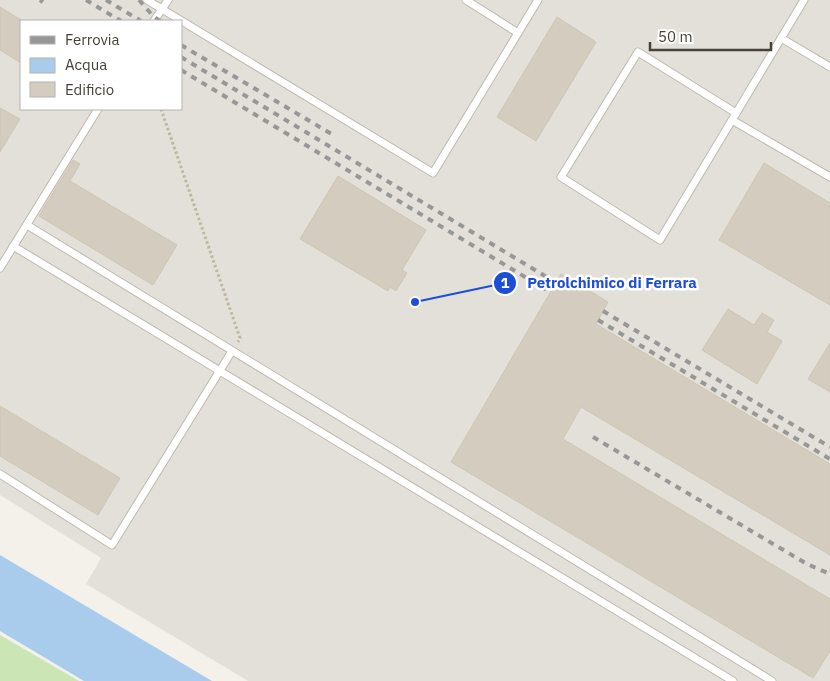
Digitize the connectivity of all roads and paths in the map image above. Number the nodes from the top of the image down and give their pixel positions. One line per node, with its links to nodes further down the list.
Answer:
1 (147, 0): 6 (lane)
2 (168, 0): 6 (lane)
3 (466, 0): 10 (lane)
4 (538, 0): 10 (lane)
5 (804, 0): 11 (lane)
6 (162, 10): 7 (lane); 8 (lane)
7 (155, 20)
8 (179, 20)
9 (182, 22): 10 (lane)
10 (518, 33)
11 (781, 38): 12 (lane); 15 (lane)
12 (830, 67)
13 (97, 110): 17 (lane)
14 (161, 110): 20 (path)
15 (734, 116): 15 (lane); 16 (lane)
16 (830, 177)
17 (27, 225): 18 (lane); 20 (lane)
18 (13, 246): 19 (lane); 21 (lane)
19 (0, 268)
20 (232, 350): 21 (lane); 24 (lane)
21 (220, 371): 22 (lane); 23 (lane)
22 (0, 474)
23 (733, 681)
24 (772, 681)

